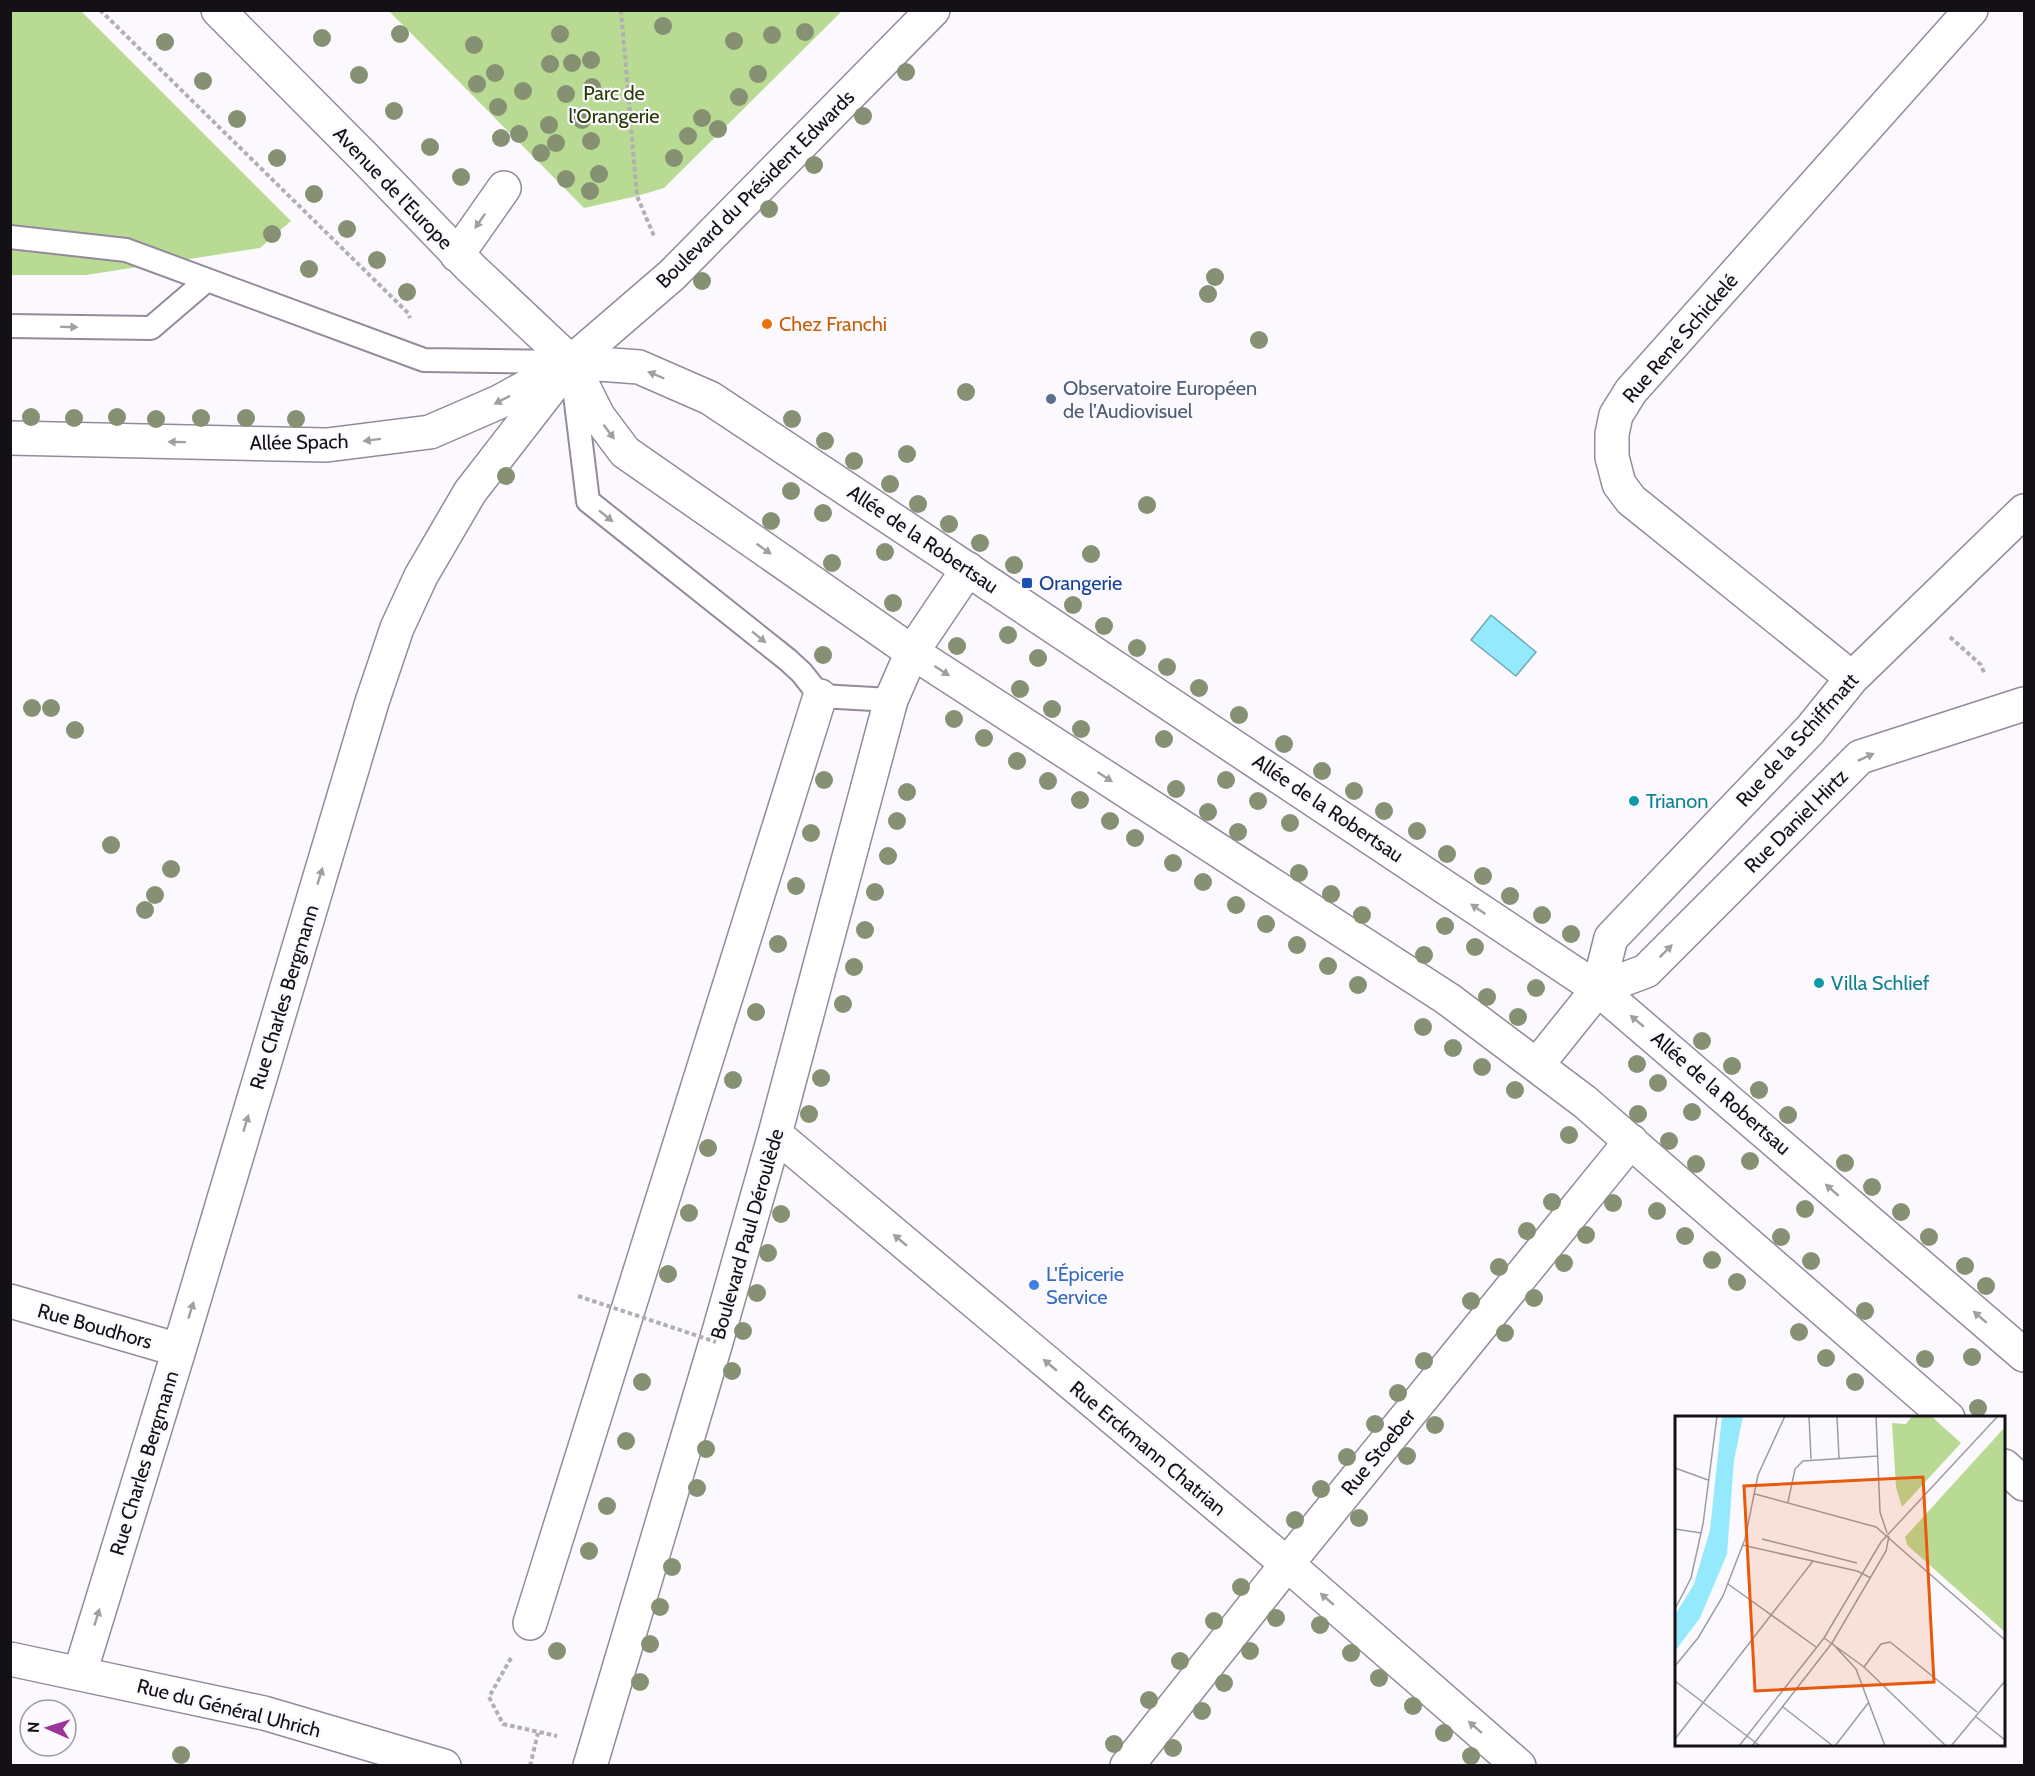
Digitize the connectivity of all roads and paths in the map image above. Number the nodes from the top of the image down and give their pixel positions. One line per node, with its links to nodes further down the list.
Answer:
1 (100, 10): 12 (path)
2 (218, 10): 9 (street, Avenue de l'Europe)
3 (621, 10): 8 (path)
4 (933, 10): 13 (street, Boulevard du Président Edwards)
5 (1971, 10): 19 (street, Rue René Schickelé)
6 (504, 188): 9 (street, one-way to 9)
7 (10, 237): 10 (lane)
8 (658, 244)
9 (457, 255): 13 (street, Avenue de l'Europe)
10 (207, 280): 11 (lane, one-way to 10); 12 (lane)
11 (10, 326)
12 (424, 360): 13 (lane)
13 (571, 362): 14 (street, Allée Spach, one-way to 14); 16 (street, Allée de la Robertsau, one-way to 13); 18 (street, one-way to 18); 20 (lane, one-way to 20); 30 (street, Rue Charles Bergmann, one-way to 13)
14 (10, 438)
15 (2025, 511): 17 (street, Rue de la Schiffmatt)
16 (968, 569): 18 (street, Boulevard Paul Déroulède); 23 (street, Allée de la Robertsau, one-way to 16)
17 (1921, 611): 19 (street, Rue de la Schiffmatt); 22 (path)
18 (912, 652): 21 (street, Boulevard Paul Déroulède); 24 (street, one-way to 24)
19 (1852, 678): 23 (street, Rue de la Schiffmatt)
20 (820, 696): 21 (lane); 36 (street)
21 (891, 700): 25 (street, Boulevard Paul Déroulède)
22 (2012, 708): 23 (street, Rue Daniel Hirtz, one-way to 22)
23 (1599, 989): 24 (street); 31 (street, Allée de la Robertsau, one-way to 23)
24 (1537, 1065): 26 (street)
25 (775, 1134): 29 (street, Boulevard Paul Déroulède); 35 (street, Rue Erckmann Chatrian, one-way to 25)
26 (1631, 1141): 32 (street); 35 (street, Rue Stoeber)
27 (578, 1296): 29 (path, bridge)
28 (10, 1301): 30 (street, Rue Boudhors)
29 (716, 1342): 40 (street, Boulevard Paul Déroulède)
30 (179, 1350): 38 (street, Rue Charles Bergmann, one-way to 30)
31 (2025, 1355)
32 (1946, 1416)
33 (2005, 1467): 34 (street)
34 (2025, 1484)
35 (1287, 1564): 43 (street, Rue Stoeber); 44 (street, Rue Erckmann Chatrian, one-way to 35)
36 (530, 1623): 39 (path)
37 (10, 1659): 38 (street, Rue du Général Uhrich)
38 (80, 1673): 41 (street, Rue du Général Uhrich)
39 (538, 1732): 40 (path); 42 (path)
40 (593, 1755)
41 (444, 1766)
42 (530, 1766)
43 (1127, 1766)
44 (1519, 1766)

